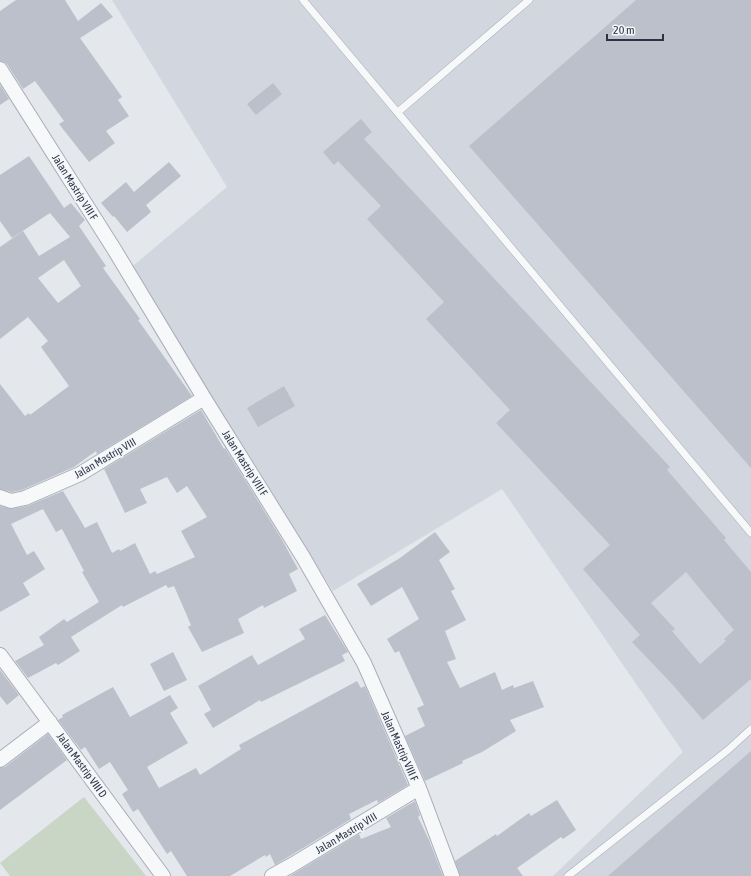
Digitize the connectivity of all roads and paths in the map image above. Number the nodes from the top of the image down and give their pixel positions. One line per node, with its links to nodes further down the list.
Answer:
1 (304, 0): 4 (lane)
2 (529, 0): 4 (lane)
3 (0, 69): 5 (street, Jalan Mastrip VIII F)
4 (398, 112): 7 (lane)
5 (204, 398): 6 (street, Jalan Mastrip VIII); 12 (street, Jalan Mastrip VIII F)
6 (0, 498)
7 (751, 533)
8 (0, 655): 9 (street, Jalan Mastrip VIII D)
9 (50, 722): 11 (street); 13 (street, Jalan Mastrip VIII D)
10 (751, 729): 16 (lane)
11 (0, 760)
12 (419, 788): 14 (street, Jalan Mastrip VIII); 15 (street, Jalan Mastrip VIII F)
13 (162, 876)
14 (272, 876)
15 (452, 876)
16 (568, 876)

